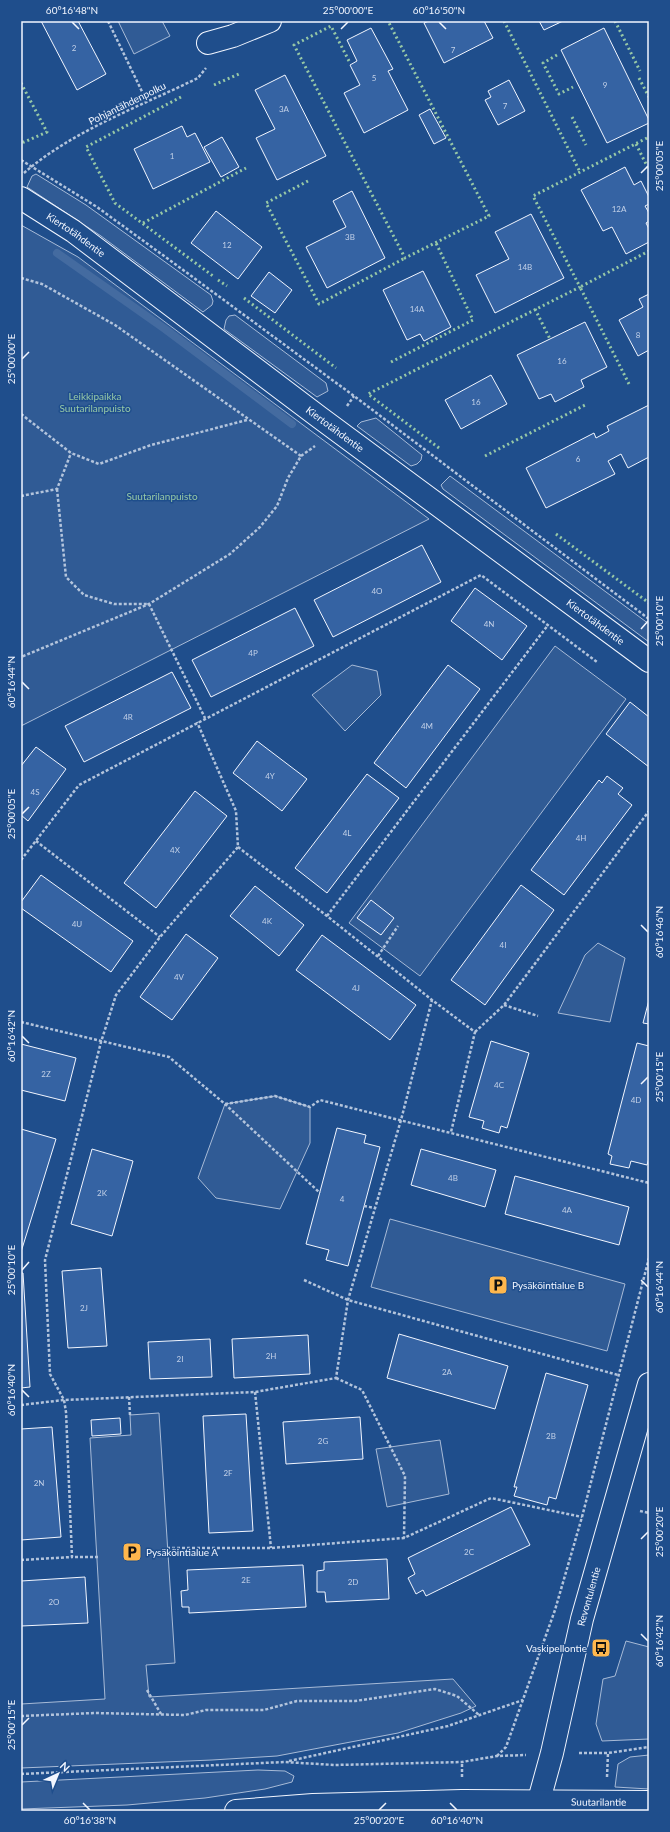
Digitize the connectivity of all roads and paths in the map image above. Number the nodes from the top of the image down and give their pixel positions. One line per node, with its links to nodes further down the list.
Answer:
1 (108, 21): 5 (path)
2 (270, 21): 3 (street)
3 (208, 43)
4 (208, 66): 5 (path, Pohjantähdenpolku)
5 (146, 102): 7 (path, Pohjantähdenpolku)
6 (21, 160): 7 (path)
7 (32, 166): 8 (path, Pohjantähdenpolku); 17 (path)
8 (21, 178)
9 (21, 198): 20 (street, Kiertotähdentie)
10 (21, 278): 12 (path)
11 (21, 414): 13 (path)
12 (247, 420): 13 (path); 16 (path)
13 (71, 453): 14 (path)
14 (57, 489): 15 (path); 16 (path)
15 (21, 496)
16 (149, 604): 19 (path); 22 (path)
17 (649, 619)
18 (548, 625): 21 (path); 22 (path); 28 (path)
19 (21, 657)
20 (649, 661)
21 (597, 662)
22 (205, 718): 23 (path)
23 (197, 722): 25 (path); 26 (path)
24 (649, 811): 33 (path)
25 (36, 841): 27 (path); 30 (path)
26 (238, 847): 28 (path); 30 (path)
27 (21, 860)
28 (327, 916): 31 (path)
29 (398, 926): 31 (path)
30 (160, 937): 37 (path)
31 (378, 956): 32 (path)
32 (432, 1000): 36 (path); 39 (path)
33 (504, 1005): 34 (path); 36 (path)
34 (538, 1016)
35 (21, 1022): 37 (path)
36 (475, 1032): 40 (path)
37 (101, 1042): 38 (path); 53 (path)
38 (225, 1104): 39 (path); 42 (path)
39 (401, 1120): 40 (path); 44 (path)
40 (451, 1132): 41 (path)
41 (649, 1183)
42 (320, 1193)
43 (364, 1206): 44 (path)
44 (375, 1208): 47 (path)
45 (649, 1258): 48 (path)
46 (304, 1280): 47 (path)
47 (348, 1300): 48 (path); 49 (path)
48 (618, 1375): 58 (path)
49 (336, 1378): 51 (path); 59 (path)
50 (649, 1384): 75 (street, Revontulentie)
51 (255, 1392): 52 (path); 61 (path)
52 (129, 1397): 53 (path); 55 (path)
53 (64, 1400): 54 (path); 62 (path)
54 (21, 1405)
55 (130, 1415)
56 (638, 1510): 57 (path)
57 (649, 1513)
58 (582, 1517): 59 (path); 66 (path)
59 (404, 1538): 61 (path)
60 (167, 1548): 61 (path)
61 (271, 1548)
62 (72, 1557): 63 (path); 64 (path)
63 (98, 1557)
64 (21, 1560)
65 (147, 1690): 67 (path)
66 (523, 1700): 68 (path); 72 (path)
67 (161, 1715): 68 (path); 69 (path)
68 (479, 1715): 72 (path)
69 (21, 1716)
70 (649, 1747): 71 (path)
71 (592, 1753)
72 (284, 1762): 73 (path)
73 (21, 1774)
74 (649, 1802): 75 (street, Suutarilantie)
75 (537, 1807): 76 (street, Suutarilantie)
76 (236, 1811)

